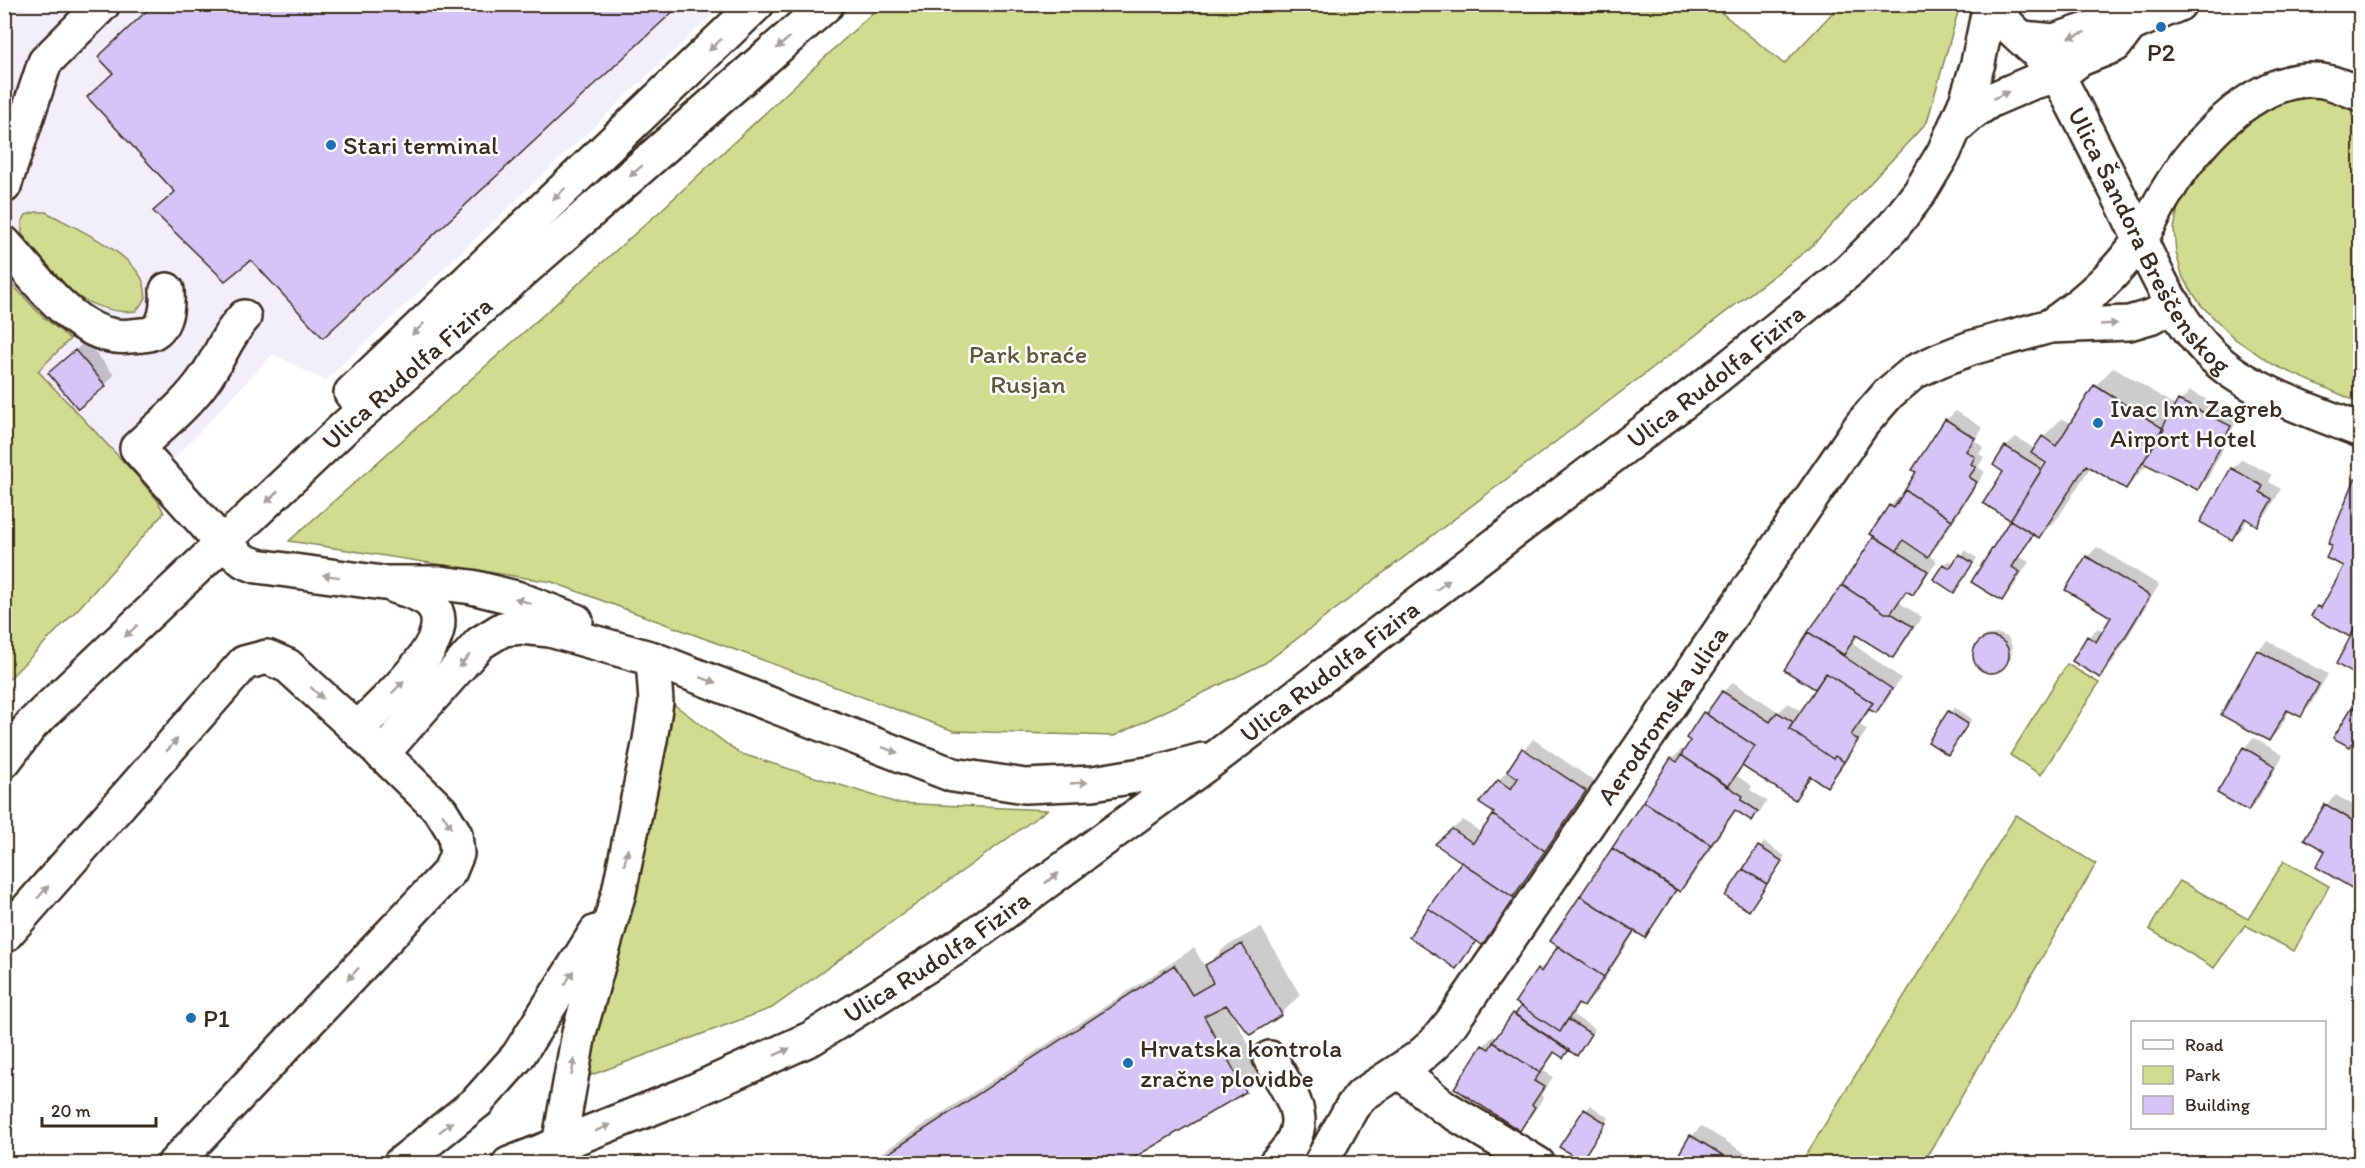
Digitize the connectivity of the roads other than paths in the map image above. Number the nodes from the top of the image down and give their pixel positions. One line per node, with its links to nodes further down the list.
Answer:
1 (103, 4): 11 (street)
2 (758, 4): 19 (street, one-way to 19)
3 (827, 4): 19 (street, Ulica Rudolfa Fizira, one-way to 19)
4 (1991, 4): 7 (street, Ulica Šandora Breščenskog); 10 (street, Ulica Rudolfa Fizira)
5 (2179, 4): 6 (street)
6 (2139, 16): 7 (street, one-way to 7); 8 (street)
7 (2023, 38): 8 (street, Ulica Šandora Breščenskog)
8 (2058, 76): 10 (street, Ulica Šandora Breščenskog, one-way to 8); 12 (street, Ulica Šandora Breščenskog)
9 (2361, 93): 12 (street, Aerodromska ulica)
10 (1954, 129): 25 (street, Ulica Rudolfa Fizira, one-way to 10)
11 (4, 186)
12 (2140, 240): 15 (street, Ulica Šandora Breščenskog); 17 (street, Aerodromska ulica)
13 (4, 243): 14 (street)
14 (167, 290)
15 (2174, 304): 17 (street, Aerodromska ulica, one-way to 15); 18 (street, Ulica Šandora Breščenskog)
16 (244, 317): 20 (street)
17 (2050, 326): 30 (street, Aerodromska ulica)
18 (2361, 430)
19 (306, 463): 20 (street, Ulica Rudolfa Fizira, one-way to 20)
20 (223, 544): 21 (street, one-way to 20); 26 (street, Ulica Rudolfa Fizira, one-way to 26)
21 (383, 583): 22 (street, one-way to 21); 23 (street, one-way to 21)
22 (653, 659): 24 (street, one-way to 24); 25 (street, one-way to 25); 27 (street, one-way to 22)
23 (357, 729): 24 (street); 28 (street, one-way to 23)
24 (382, 754): 32 (street, one-way to 32)
25 (1219, 756): 31 (street, Ulica Rudolfa Fizira, one-way to 25)
26 (4, 761)
27 (619, 892): 31 (street, one-way to 27); 33 (street, one-way to 27)
28 (4, 936)
29 (1270, 1058): 35 (street)
30 (1399, 1071): 36 (street, Aerodromska ulica); 37 (street)
31 (558, 1154): 34 (street, Ulica Rudolfa Fizira)
32 (174, 1164)
33 (400, 1164)
34 (509, 1164)
35 (1275, 1164)
36 (1320, 1164)
37 (1538, 1164)

